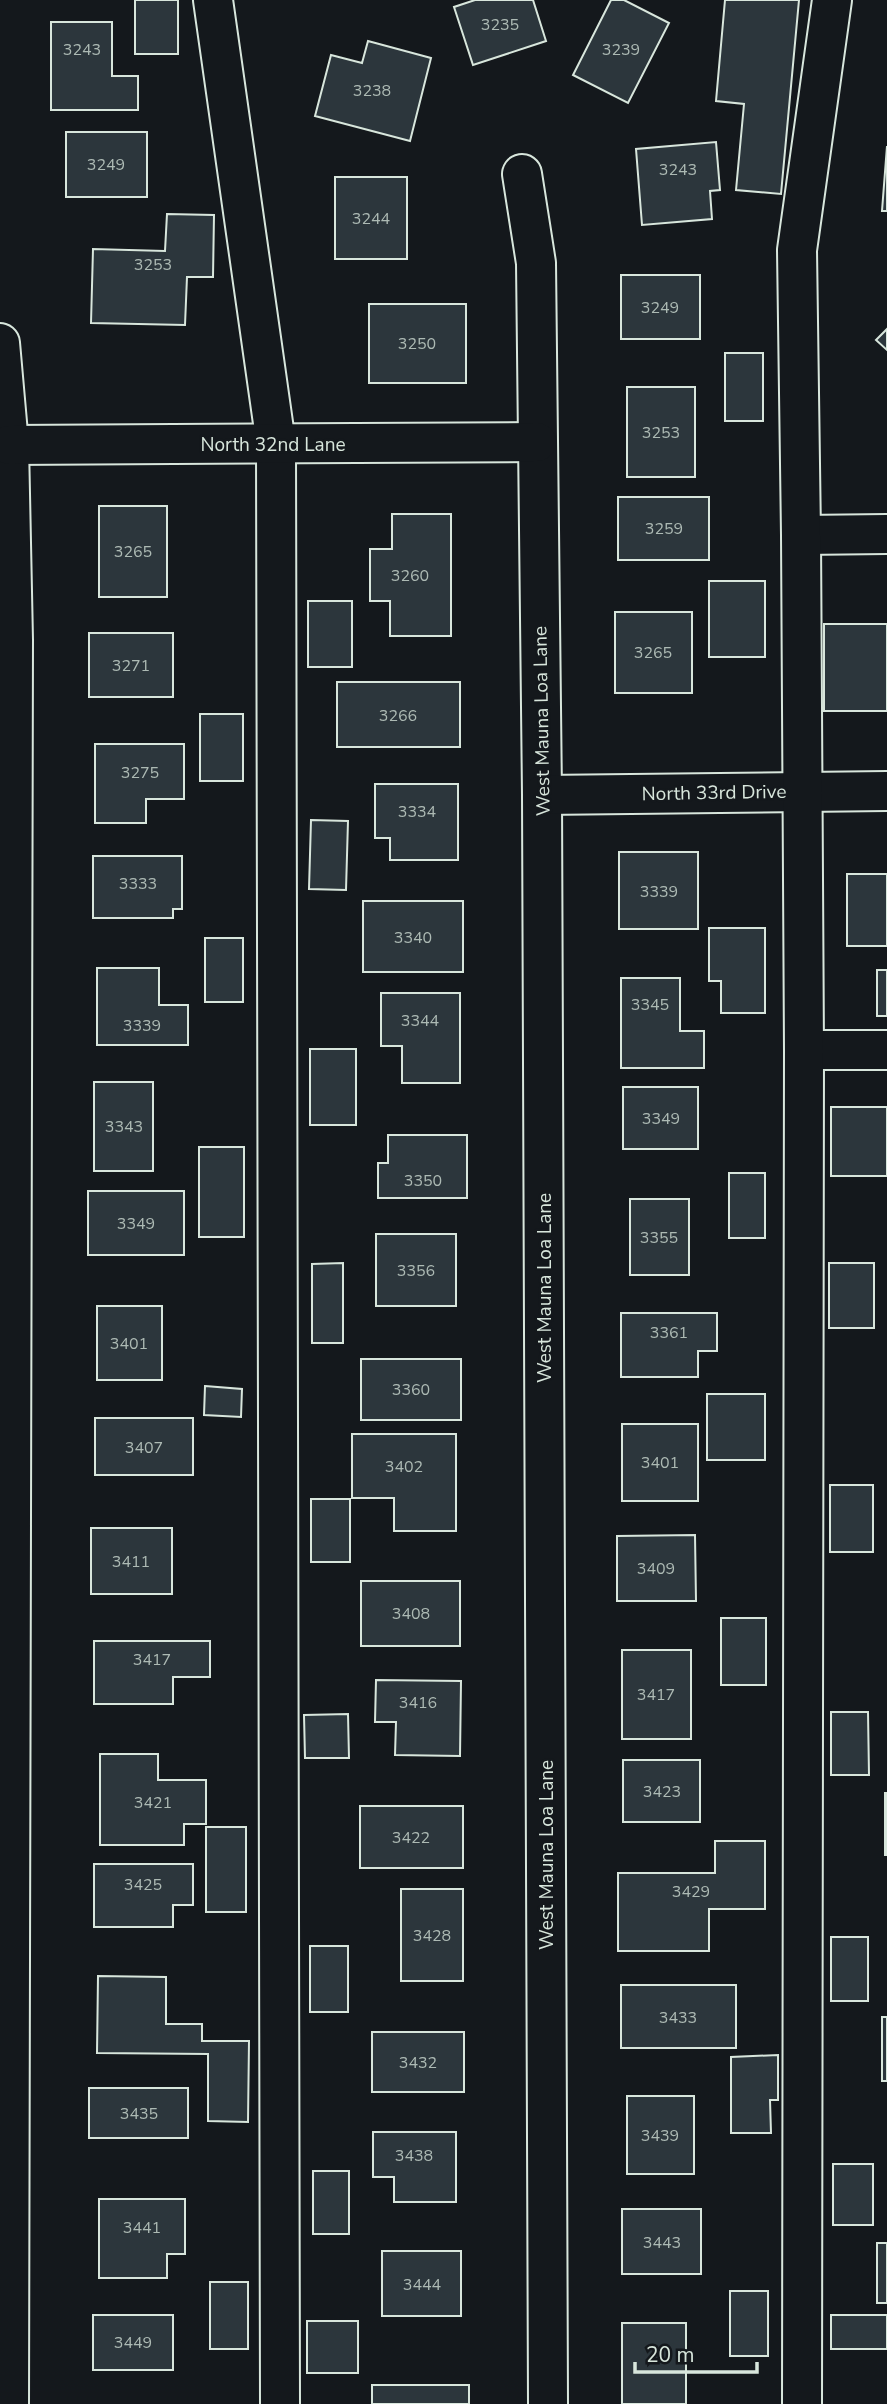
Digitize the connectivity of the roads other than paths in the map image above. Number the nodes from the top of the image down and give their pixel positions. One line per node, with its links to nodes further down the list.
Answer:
1 (213, 0): 6 (street)
2 (832, 0): 9 (street)
3 (522, 174): 5 (street, West Mauna Loa Lane)
4 (0, 343): 7 (street)
5 (537, 442): 6 (street, North 32nd Lane); 12 (street, West Mauna Loa Lane)
6 (276, 444): 7 (street, North 32nd Lane); 17 (street)
7 (9, 445): 13 (street)
8 (887, 534): 9 (street)
9 (802, 535): 10 (street)
10 (803, 791): 11 (street, North 33rd Drive); 12 (street, North 33rd Drive); 14 (street)
11 (887, 791)
12 (542, 795): 18 (street, West Mauna Loa Lane)
13 (6, 951): 16 (street)
14 (804, 1050): 15 (street); 19 (street)
15 (887, 1050)
16 (9, 2404)
17 (280, 2404)
18 (548, 2404)
19 (802, 2404)

